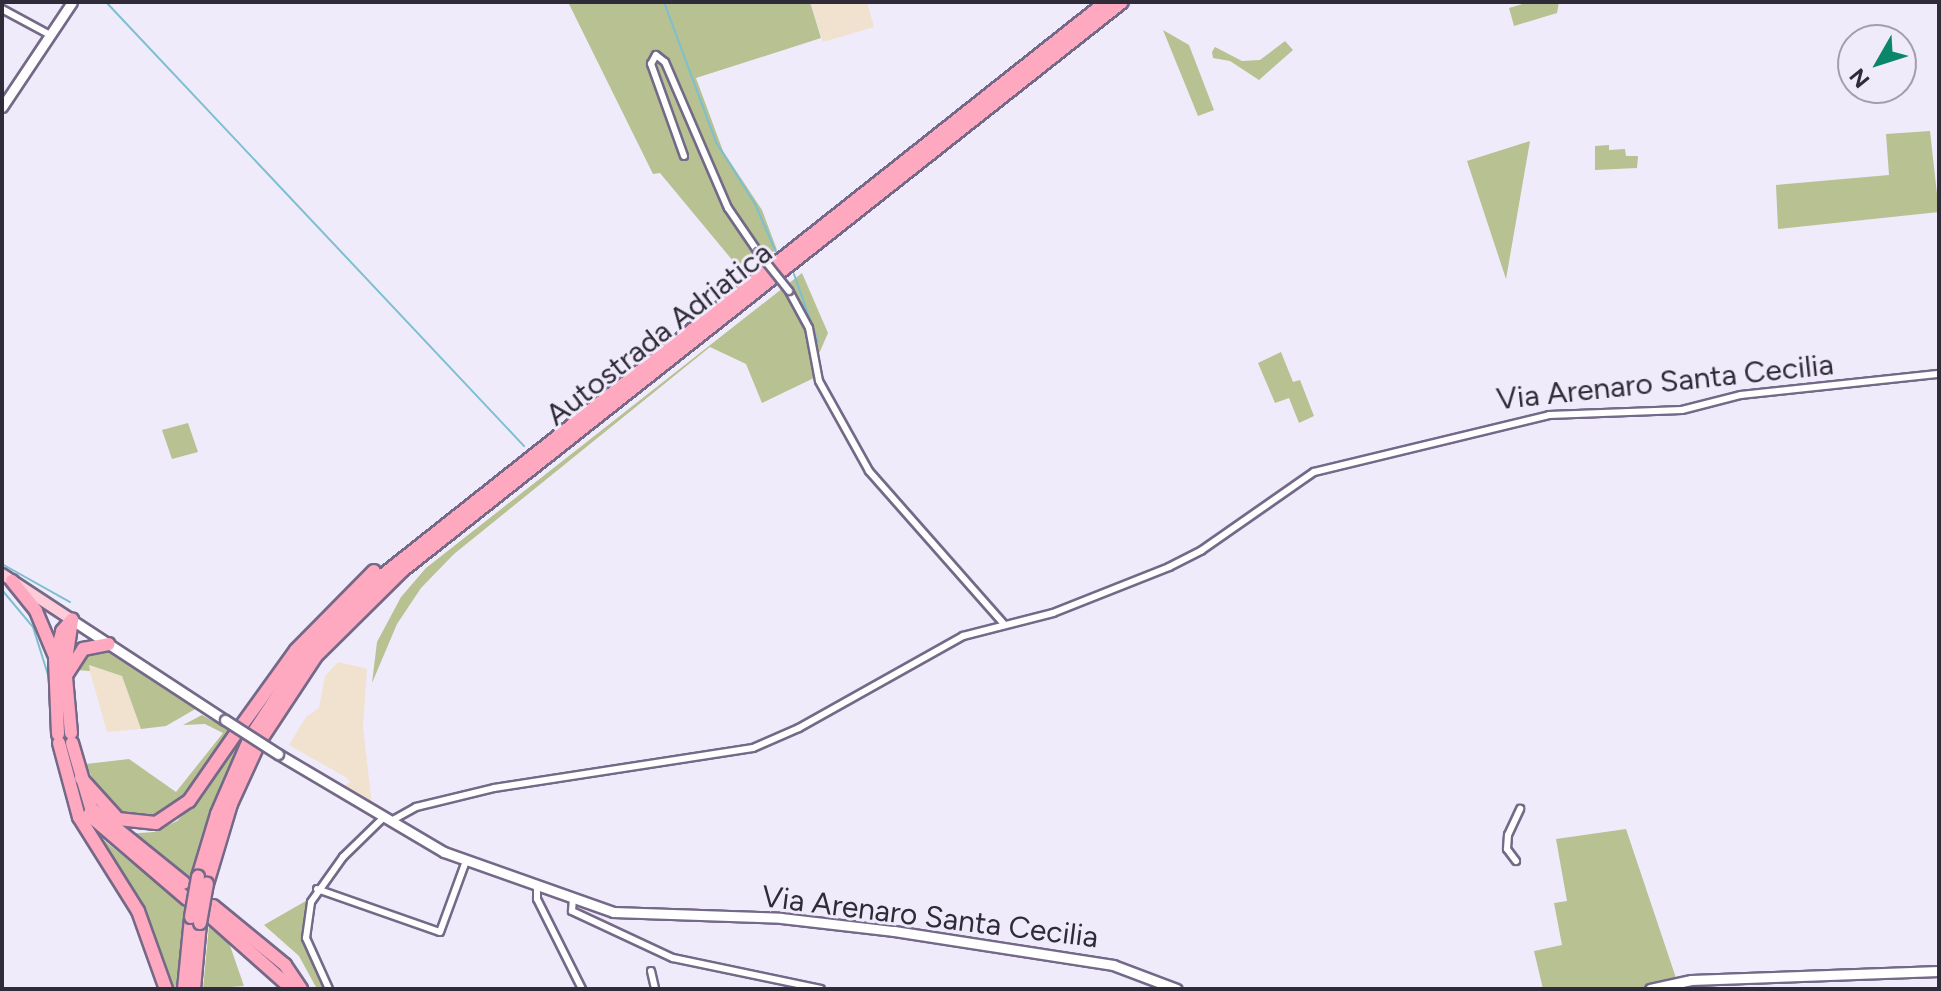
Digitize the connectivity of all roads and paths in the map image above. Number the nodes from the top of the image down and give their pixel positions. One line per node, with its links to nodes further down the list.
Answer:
1 (72, 2): 5 (street)
2 (1106, 2): 15 (highway, Autostrada Adriatica)
3 (1122, 2): 15 (highway, Autostrada Adriatica)
4 (2, 9): 5 (street)
5 (50, 35): 6 (street)
6 (2, 107)
7 (684, 156): 11 (street, bridge)
8 (1939, 374): 11 (street, Via Arenaro Santa Cecilia)
9 (7, 578): 10 (main road); 13 (highway)
10 (72, 620): 12 (street, Via Arenaro Santa Cecilia); 13 (highway); 14 (highway)
11 (1003, 623): 20 (street, Via Arenaro Santa Cecilia)
12 (109, 644): 14 (highway); 20 (street, Via Arenaro Santa Cecilia, bridge)
13 (55, 658): 16 (highway)
14 (67, 674): 16 (highway)
15 (250, 735): 18 (highway); 28 (highway, Autostrada Adriatica, bridge)
16 (65, 738): 17 (highway); 18 (highway)
17 (67, 778): 26 (highway); 31 (highway)
18 (81, 778): 23 (highway)
19 (1520, 809): 22 (street)
20 (385, 821): 21 (street, Via Arenaro Santa Cecilia); 25 (street)
21 (466, 861): 24 (street, Via Arenaro Santa Cecilia); 25 (street)
22 (1516, 861)
23 (184, 883)
24 (537, 886): 27 (street, Via Arenaro Santa Cecilia); 37 (street)
25 (317, 889): 36 (street)
26 (187, 899)
27 (573, 899): 39 (street); 40 (street, Via Arenaro Santa Cecilia)
28 (204, 916): 32 (highway, Autostrada Adriatica); 33 (highway, Autostrada Adriatica); 34 (highway); 35 (highway)
29 (651, 971): 38 (street)
30 (1939, 971): 41 (street)
31 (166, 989)
32 (184, 989)
33 (197, 989)
34 (292, 989)
35 (301, 989)
36 (329, 989)
37 (582, 989)
38 (655, 989)
39 (821, 989)
40 (1177, 989)
41 (1650, 989)

